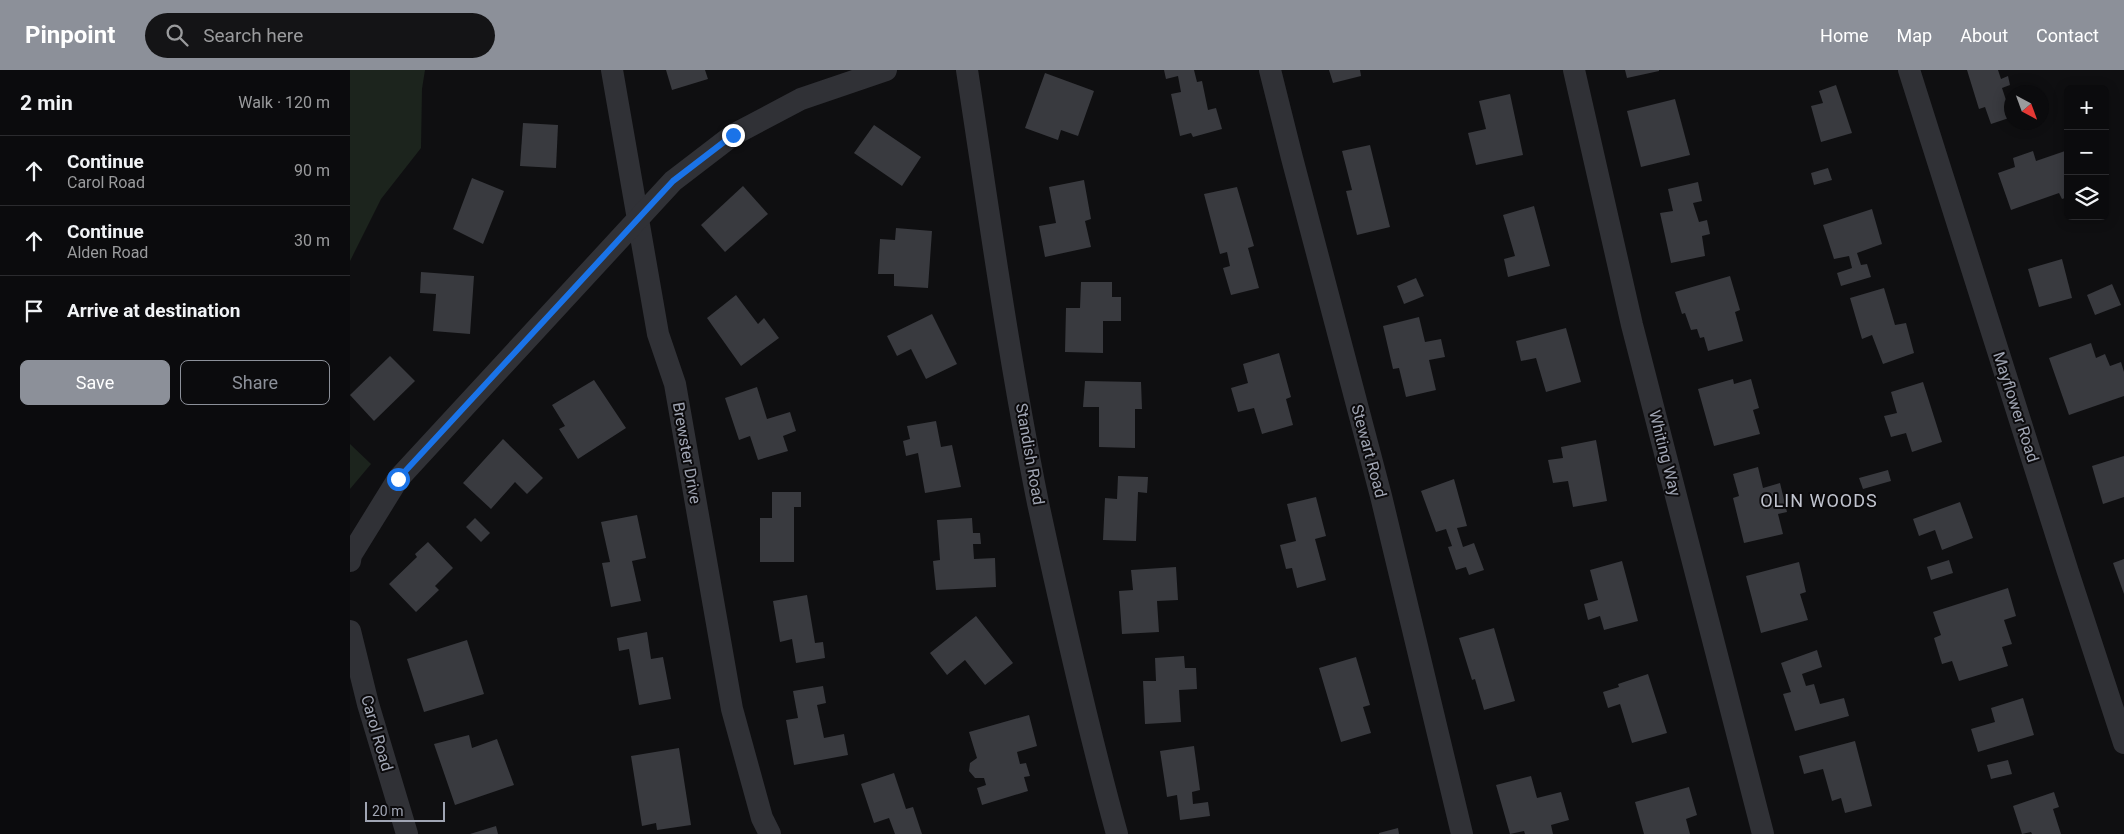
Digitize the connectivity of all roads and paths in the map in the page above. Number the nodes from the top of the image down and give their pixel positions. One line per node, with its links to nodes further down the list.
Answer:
1 (612, 70): 7 (street, Brewster Drive)
2 (886, 70): 7 (street)
3 (967, 70): 13 (street, Standish Road)
4 (1270, 70): 14 (street, Stewart Road)
5 (1574, 70): 15 (street, Whiting Way)
6 (1909, 70): 10 (street, Mayflower Road)
7 (639, 217): 8 (street); 12 (street, Brewster Drive)
8 (350, 561)
9 (350, 632): 11 (street, Carol Road)
10 (2124, 743)
11 (407, 834)
12 (770, 834)
13 (1117, 834)
14 (1462, 834)
15 (1763, 834)

